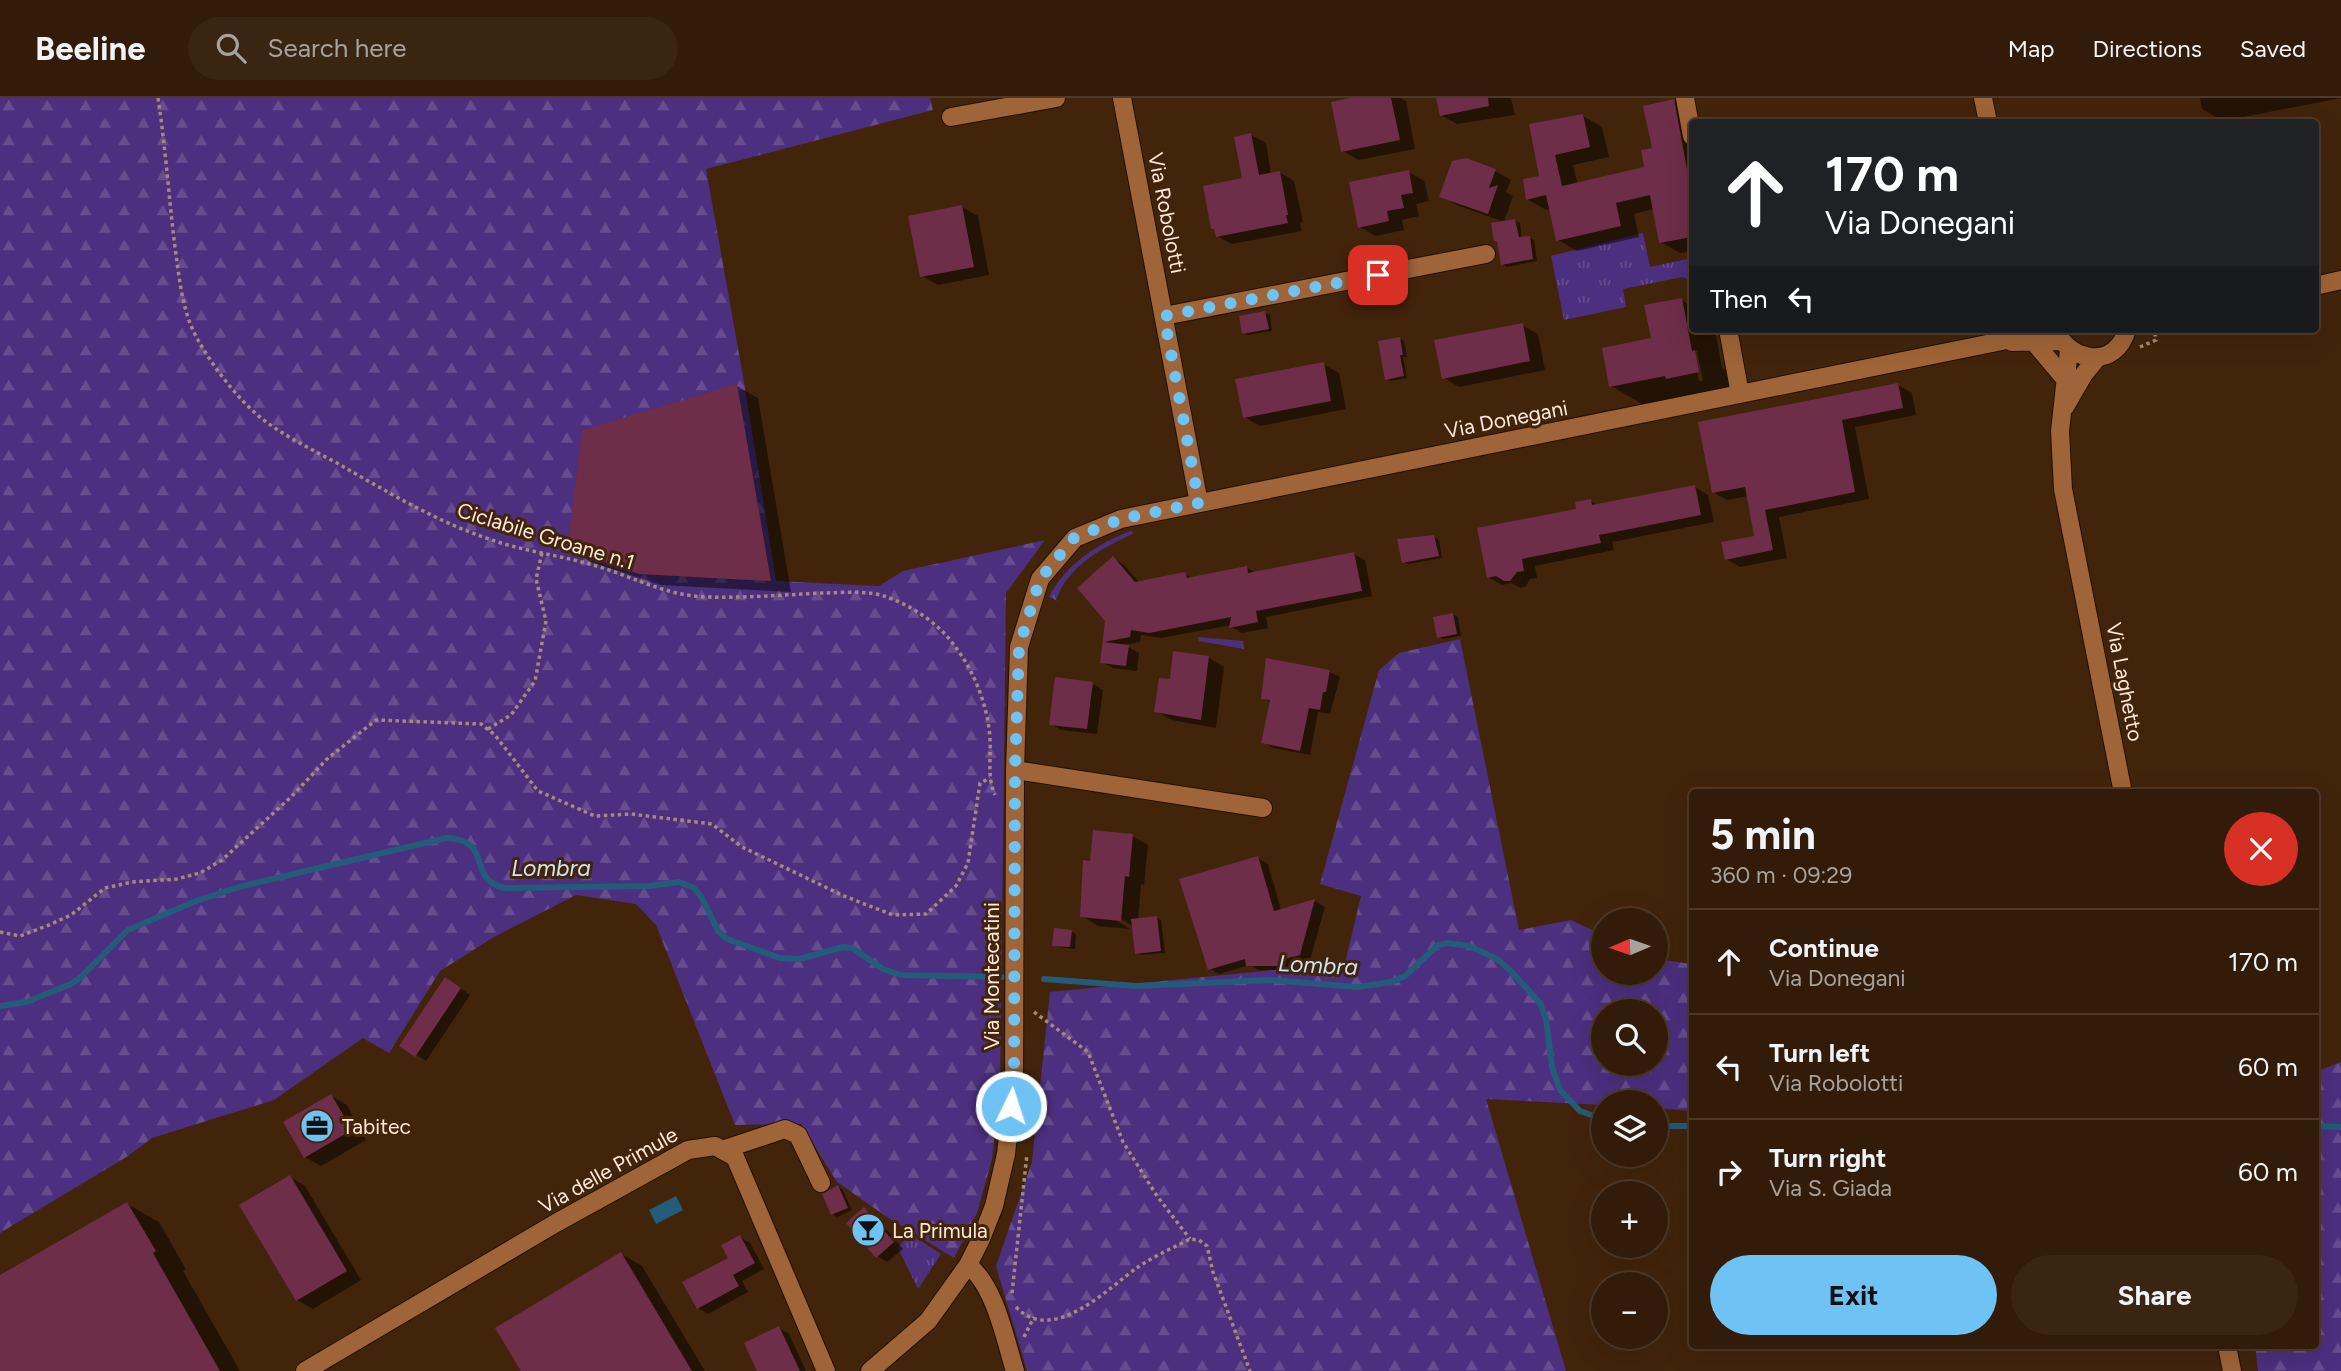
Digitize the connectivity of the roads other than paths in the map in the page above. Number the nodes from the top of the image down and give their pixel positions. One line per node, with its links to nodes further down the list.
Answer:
1 (1056, 98): 5 (street)
2 (1122, 98): 11 (street, Via Robolotti)
3 (1685, 98): 7 (street)
4 (1983, 98): 6 (street)
5 (951, 117)
6 (1986, 119)
7 (1689, 120)
8 (1486, 254): 11 (street)
9 (2341, 280): 10 (street)
10 (2319, 285)
11 (1164, 316): 20 (street, Via Robolotti)
12 (1729, 333): 18 (street)
13 (2126, 333): 16 (street)
14 (2034, 336): 15 (street, Via Donegani); 17 (street); 18 (street, Via Donegani)
15 (2061, 340): 16 (street, Via Donegani); 17 (street, Via Laghetto)
16 (2098, 357): 19 (street)
17 (2064, 379): 19 (street, Via Laghetto)
18 (1740, 394): 20 (street, Via Donegani)
19 (2062, 413): 23 (street, Via Laghetto)
20 (1199, 503): 21 (street, Via Donegani)
21 (1040, 579): 22 (street, Via Montecatini)
22 (1015, 770): 24 (street); 27 (street, Via Montecatini)
23 (2122, 789)
24 (1263, 807)
25 (722, 1150): 26 (street, Via delle Primule); 29 (street, Via delle Primule); 30 (street)
26 (821, 1183)
27 (968, 1265): 31 (street, Via Montecatini); 32 (street)
28 (2228, 1349): 33 (street)
29 (304, 1371)
30 (826, 1371)
31 (870, 1371)
32 (1015, 1371)
33 (2232, 1371)

